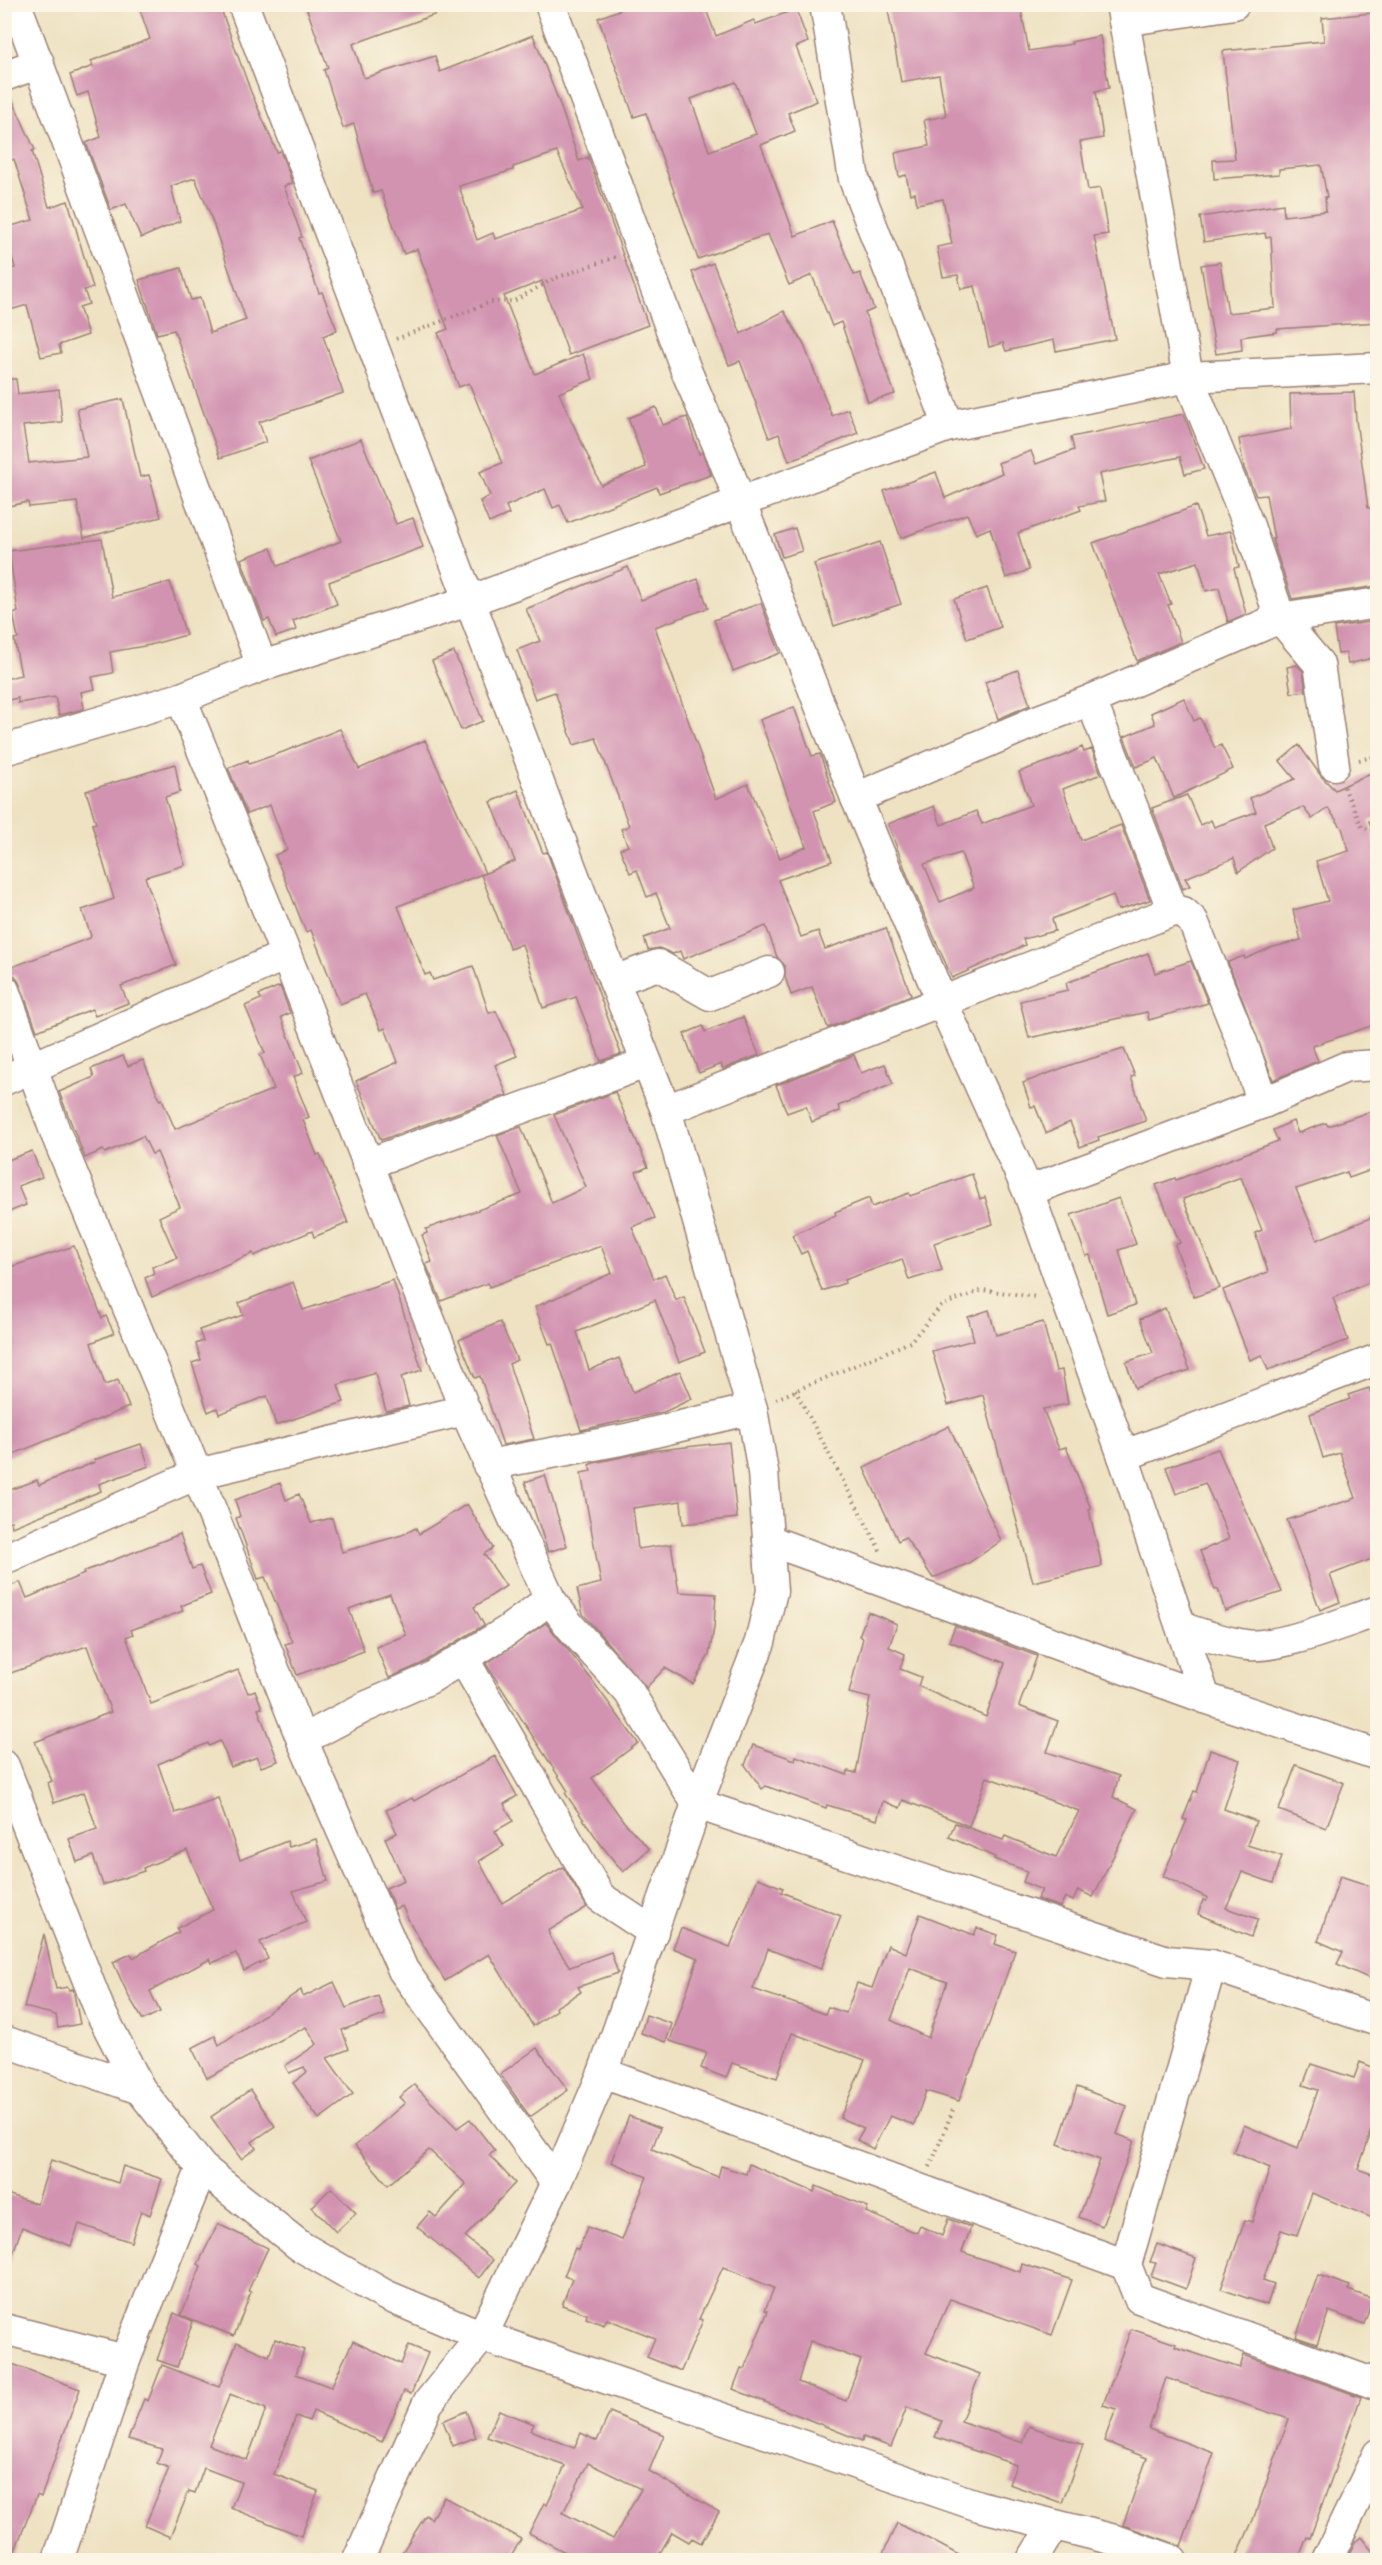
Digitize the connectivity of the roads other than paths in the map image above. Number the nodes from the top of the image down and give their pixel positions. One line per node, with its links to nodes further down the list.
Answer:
1 (16, 4): 7 (street)
2 (243, 4): 13 (street)
3 (550, 4): 12 (street)
4 (825, 4): 11 (street)
5 (1234, 4): 6 (street)
6 (1122, 13): 10 (street)
7 (39, 63): 8 (street); 16 (street)
8 (4, 76)
9 (1377, 368): 10 (street)
10 (1188, 377): 11 (street); 15 (street)
11 (949, 426): 12 (street)
12 (740, 501): 13 (street); 21 (street)
13 (469, 601): 16 (street); 25 (street)
14 (1377, 603): 15 (street)
15 (1280, 618): 18 (street); 20 (street)
16 (262, 666): 17 (street)
17 (181, 698): 19 (street); 23 (street)
18 (1091, 700): 21 (street); 22 (street)
19 (4, 750)
20 (1334, 765)
21 (856, 798): 27 (street)
22 (1173, 911): 27 (street); 32 (street)
23 (286, 955): 30 (street); 34 (street)
24 (769, 972): 25 (street)
25 (614, 981): 28 (street)
26 (4, 990): 30 (street)
27 (942, 1002): 33 (street); 35 (street)
28 (646, 1063): 33 (street); 34 (street)
29 (1377, 1065): 32 (street)
30 (32, 1069): 31 (street); 41 (street)
31 (4, 1080)
32 (1263, 1102): 35 (street)
33 (666, 1110): 37 (street)
34 (367, 1164): 38 (street)
35 (1028, 1191): 39 (street)
36 (1377, 1359): 39 (street)
37 (752, 1409): 40 (street); 42 (street)
38 (465, 1410): 40 (street); 41 (street)
39 (1123, 1456): 46 (street)
40 (488, 1466): 44 (street)
41 (197, 1474): 43 (street); 49 (street)
42 (768, 1540): 48 (street); 52 (street)
43 (4, 1559)
44 (550, 1599): 47 (street); 52 (street)
45 (1377, 1611): 46 (street)
46 (1183, 1628): 48 (street)
47 (464, 1658): 49 (street); 53 (street)
48 (1205, 1698): 50 (street)
49 (302, 1740): 60 (street)
50 (1377, 1755)
51 (4, 1766): 58 (street)
52 (697, 1804): 53 (street); 54 (street)
53 (653, 1932): 57 (street)
54 (1211, 1965): 55 (street); 61 (street)
55 (1377, 2021)
56 (4, 2041): 58 (street)
57 (603, 2073): 60 (street); 61 (street)
58 (140, 2089): 59 (street)
59 (202, 2168): 63 (street); 64 (street)
60 (556, 2182): 63 (street)
61 (1126, 2265): 65 (street)
62 (4, 2329): 64 (street)
63 (482, 2336): 67 (street); 69 (street)
64 (125, 2360): 68 (street)
65 (1377, 2385)
66 (1377, 2454): 72 (street)
67 (1053, 2526): 70 (street); 71 (street)
68 (58, 2560)
69 (357, 2560)
70 (1032, 2560)
71 (1172, 2560)
72 (1327, 2560)

